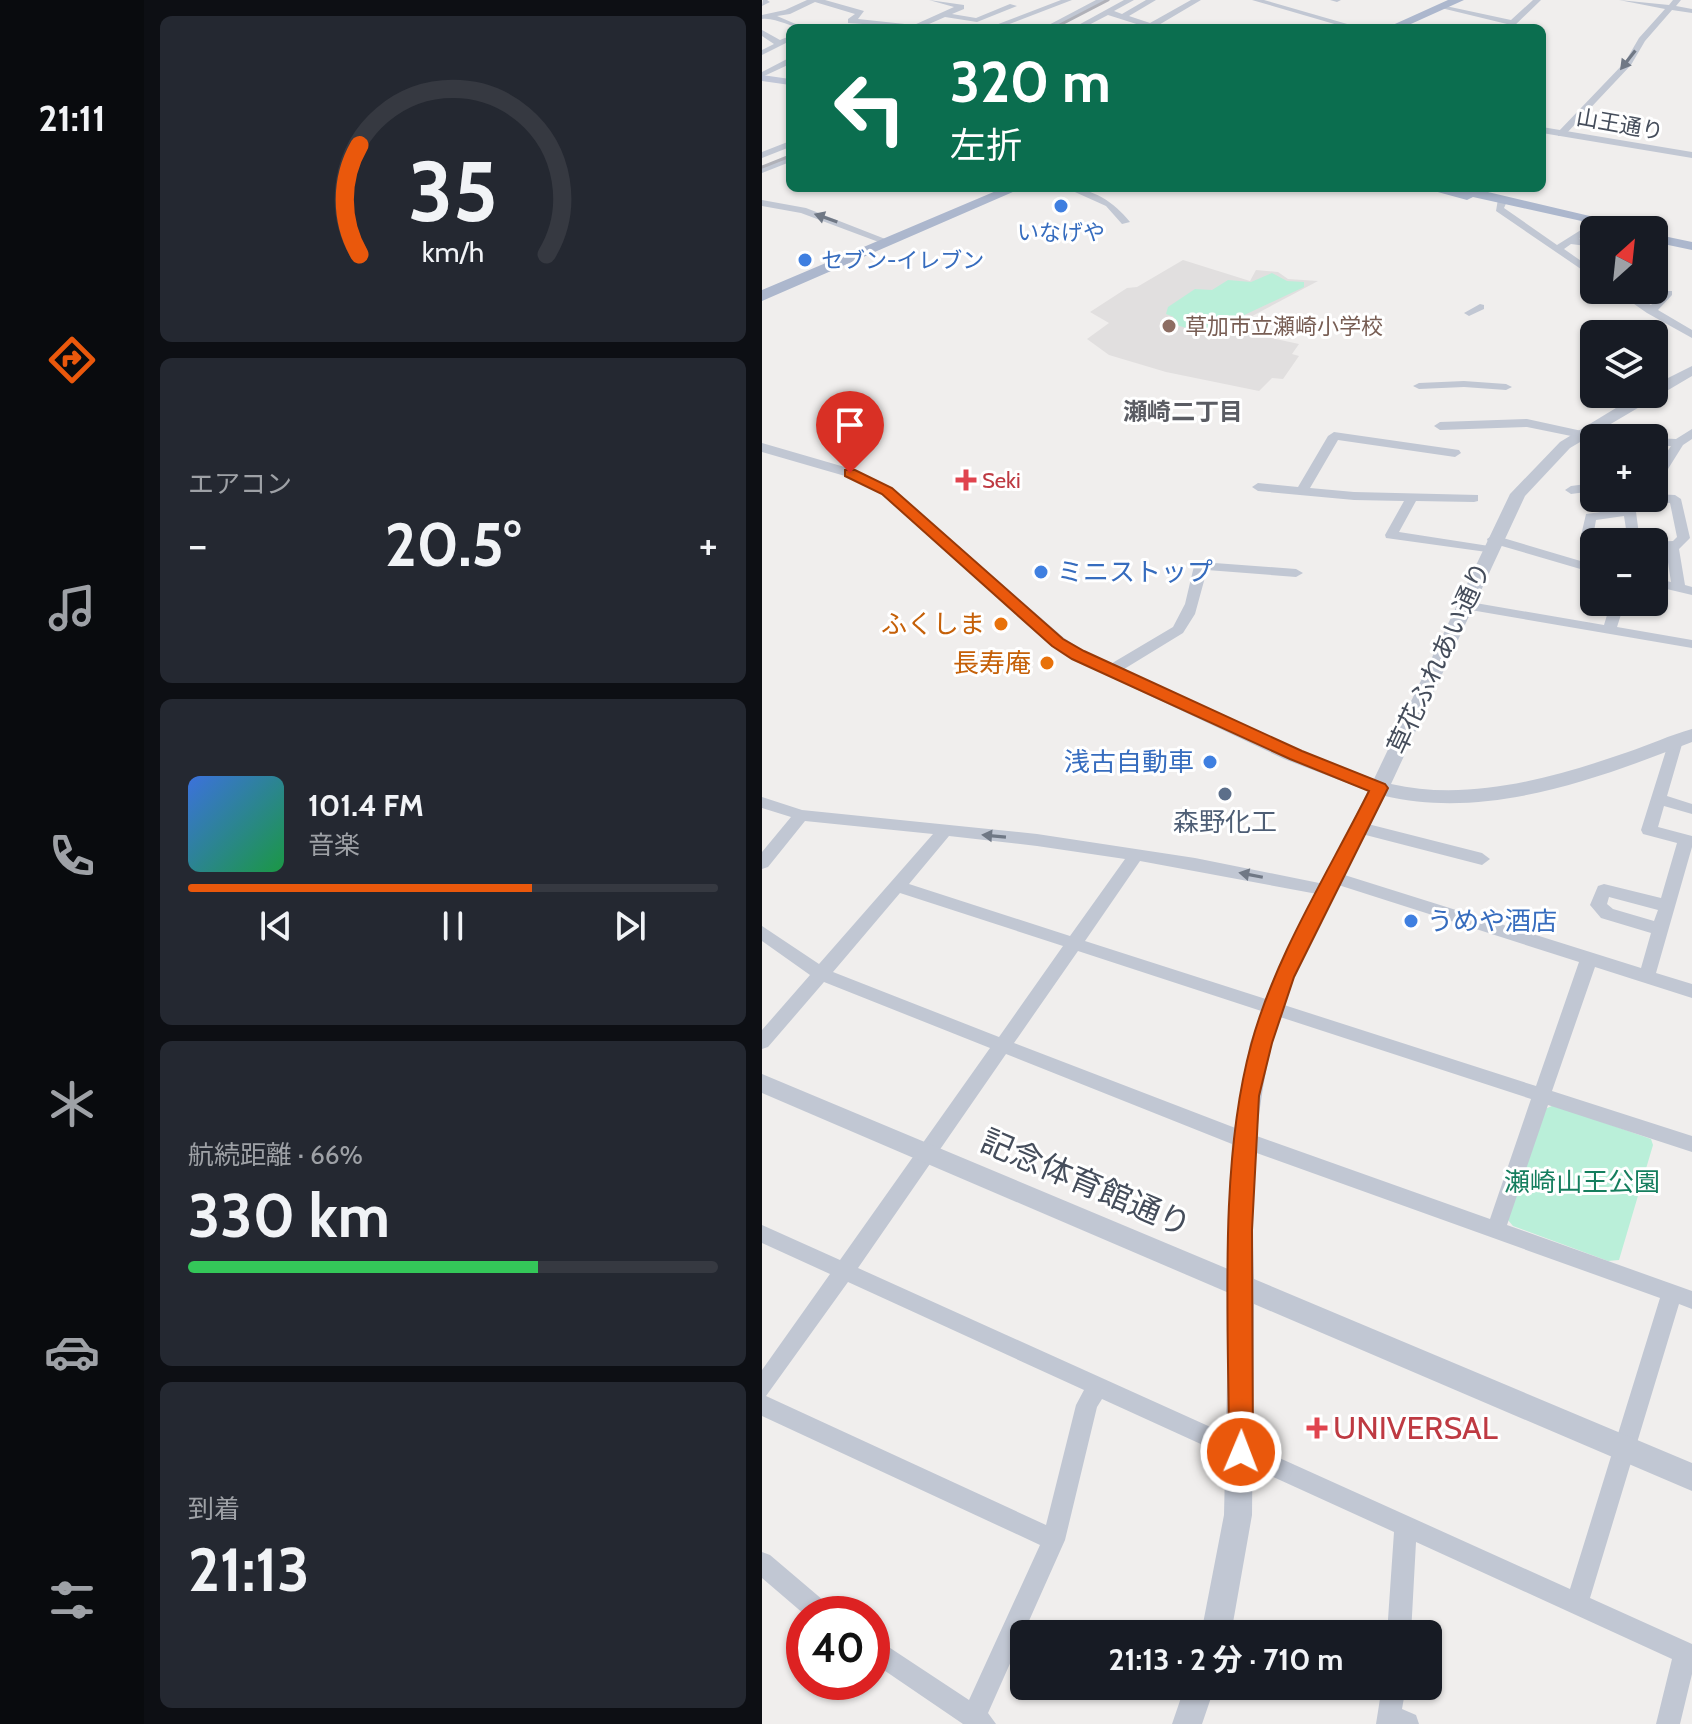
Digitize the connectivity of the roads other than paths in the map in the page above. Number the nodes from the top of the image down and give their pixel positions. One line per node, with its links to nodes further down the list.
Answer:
1 (815, 0): 21 (street); 24 (street)
2 (933, 0): 19 (street)
3 (1102, 0): 27 (street)
4 (1130, 0): 18 (street)
5 (1152, 0): 20 (street)
6 (1197, 0): 30 (street)
7 (1256, 0): 15 (street)
8 (1294, 0): 15 (street)
9 (1458, 0): 16 (main road)
10 (1537, 0): 34 (street)
11 (1629, 0): 14 (street)
12 (1061, 1): 22 (street)
13 (1010, 3): 19 (street); 22 (street)
14 (1674, 4): 17 (street); 41 (street, one-way to 41)
15 (1280, 6): 31 (street)
16 (1441, 7): 32 (main road); 33 (street)
17 (1692, 11)
18 (1108, 12): 20 (street); 28 (street)
19 (947, 15): 25 (street)
20 (1122, 17): 29 (street)
21 (765, 19): 23 (street)
22 (1029, 19): 26 (street)
23 (786, 24)
24 (882, 24)
25 (922, 24)
26 (1008, 24)
27 (1055, 24)
28 (1085, 24)
29 (1144, 24)
30 (1159, 24)
31 (1343, 24)
32 (1401, 24)
33 (1502, 24)
34 (1511, 24)
35 (762, 31): 36 (street)
36 (775, 46): 37 (street)
37 (786, 63): 38 (street)
38 (762, 77): 39 (main road)
39 (786, 81)
40 (1546, 131): 41 (street, 山王通り)
41 (1561, 134): 44 (street, 山王通り)
42 (786, 146): 43 (street)
43 (762, 155)
44 (1692, 155)
45 (786, 161): 46 (street)
46 (762, 170)
47 (1006, 192): 58 (main road)
48 (1080, 192): 54 (street)
49 (1466, 192): 50 (main road)
50 (1501, 201): 52 (main road); 53 (main road); 61 (street)
51 (762, 203): 58 (street, one-way to 51)
52 (1580, 217)
53 (1580, 221)
54 (1125, 222)
55 (1580, 234): 57 (street)
56 (1668, 238): 60 (main road)
57 (1567, 241): 59 (street); 61 (street)
58 (888, 242): 63 (main road)
59 (1580, 242)
60 (1692, 244)
61 (1557, 249): 62 (street)
62 (1580, 266)
63 (762, 296)
64 (1640, 304): 66 (street)
65 (1658, 304): 66 (street)
66 (1651, 311): 67 (street)
67 (1692, 335)
68 (1692, 370): 69 (street)
69 (1668, 383)
70 (1419, 386): 71 (street)
71 (1506, 387)
72 (1628, 408): 73 (street, 草花ふれあい通り)
73 (1605, 424)
74 (1440, 426): 75 (street)
75 (1580, 432)
76 (1692, 433): 79 (street)
77 (1580, 442): 92 (street, 草花ふれあい通り)
78 (1668, 443): 79 (street)
79 (1679, 443): 82 (street)
80 (762, 447): 103 (street)
81 (1455, 453): 86 (street)
82 (1668, 460)
83 (1258, 487): 86 (street)
84 (1580, 489): 85 (street)
85 (1571, 490)
86 (1302, 491): 87 (street)
87 (1412, 497): 88 (street); 92 (street)
88 (1474, 498)
89 (1668, 499): 94 (street)
90 (1588, 528): 91 (street)
91 (1632, 528)
92 (1491, 545): 95 (street); 99 (street, 草花ふれあい通り)
93 (1668, 545): 94 (street)
94 (1672, 545): 98 (street)
95 (1580, 566)
96 (1296, 573): 103 (street)
97 (1668, 587): 98 (street)
98 (1688, 593)
99 (1464, 605): 101 (street); 105 (street, 草花ふれあい通り)
100 (1613, 616): 101 (street)
101 (1609, 629): 102 (street)
102 (1692, 644)
103 (1111, 671): 105 (street)
104 (1684, 738): 105 (street); 106 (street)
105 (1379, 788): 110 (street, 草花ふれあい通り)
106 (1658, 799): 108 (street); 112 (street)
107 (762, 802): 109 (street)
108 (1692, 809)
109 (801, 815): 111 (street); 115 (street)
110 (1360, 828): 114 (street); 116 (street, 草花ふれあい通り)
111 (944, 832): 113 (street, one-way to 111); 117 (street)
112 (1689, 838): 118 (street)
113 (1136, 855): 116 (street, one-way to 113); 121 (street)
114 (1482, 859)
115 (762, 863)
116 (1331, 884): 122 (street); 126 (street, 草花ふれあい通り)
117 (897, 886): 121 (street); 123 (street)
118 (1667, 906): 119 (street); 119 (street)
119 (1660, 929): 124 (street)
120 (762, 932): 123 (street)
121 (1073, 943): 126 (street); 128 (street)
122 (1589, 958): 124 (street); 130 (street)
123 (820, 974): 127 (street); 128 (street)
124 (1647, 976): 125 (street)
125 (1692, 991)
126 (1273, 1008): 130 (street); 131 (street, 草花ふれあい通り)
127 (762, 1042)
128 (1002, 1046): 131 (street); 133 (street)
129 (762, 1083): 133 (street, 記念体育館通り)
130 (1541, 1095): 132 (street); 134 (street)
131 (1244, 1140): 134 (street); 137 (street, 草花ふれあい通り)
132 (1692, 1144)
133 (927, 1153): 136 (street); 137 (street, 記念体育館通り)
134 (1496, 1229): 138 (street)
135 (762, 1234): 136 (street)
136 (844, 1272): 139 (street); 140 (street)
137 (1242, 1286): 142 (street, 記念体育館通り); 143 (street, 草花ふれあい通り)
138 (1682, 1296): 142 (street)
139 (762, 1388)
140 (1096, 1388): 143 (street); 146 (street)
141 (762, 1405): 146 (street)
142 (1626, 1449): 144 (street, 記念体育館通り); 149 (street)
143 (1241, 1452): 145 (street); 150 (street, 草花ふれあい通り)
144 (1692, 1477)
145 (1405, 1528): 149 (street); 151 (street)
146 (1054, 1540): 156 (street)
147 (762, 1563): 148 (street)
148 (801, 1596)
149 (1577, 1602): 152 (street)
150 (1219, 1620)
151 (1400, 1620)
152 (1688, 1655): 159 (street)
153 (890, 1660): 156 (street)
154 (1195, 1700): 158 (street)
155 (1394, 1700): 157 (street)
156 (979, 1720)
157 (1395, 1721)
158 (1187, 1724)
159 (1668, 1724)

